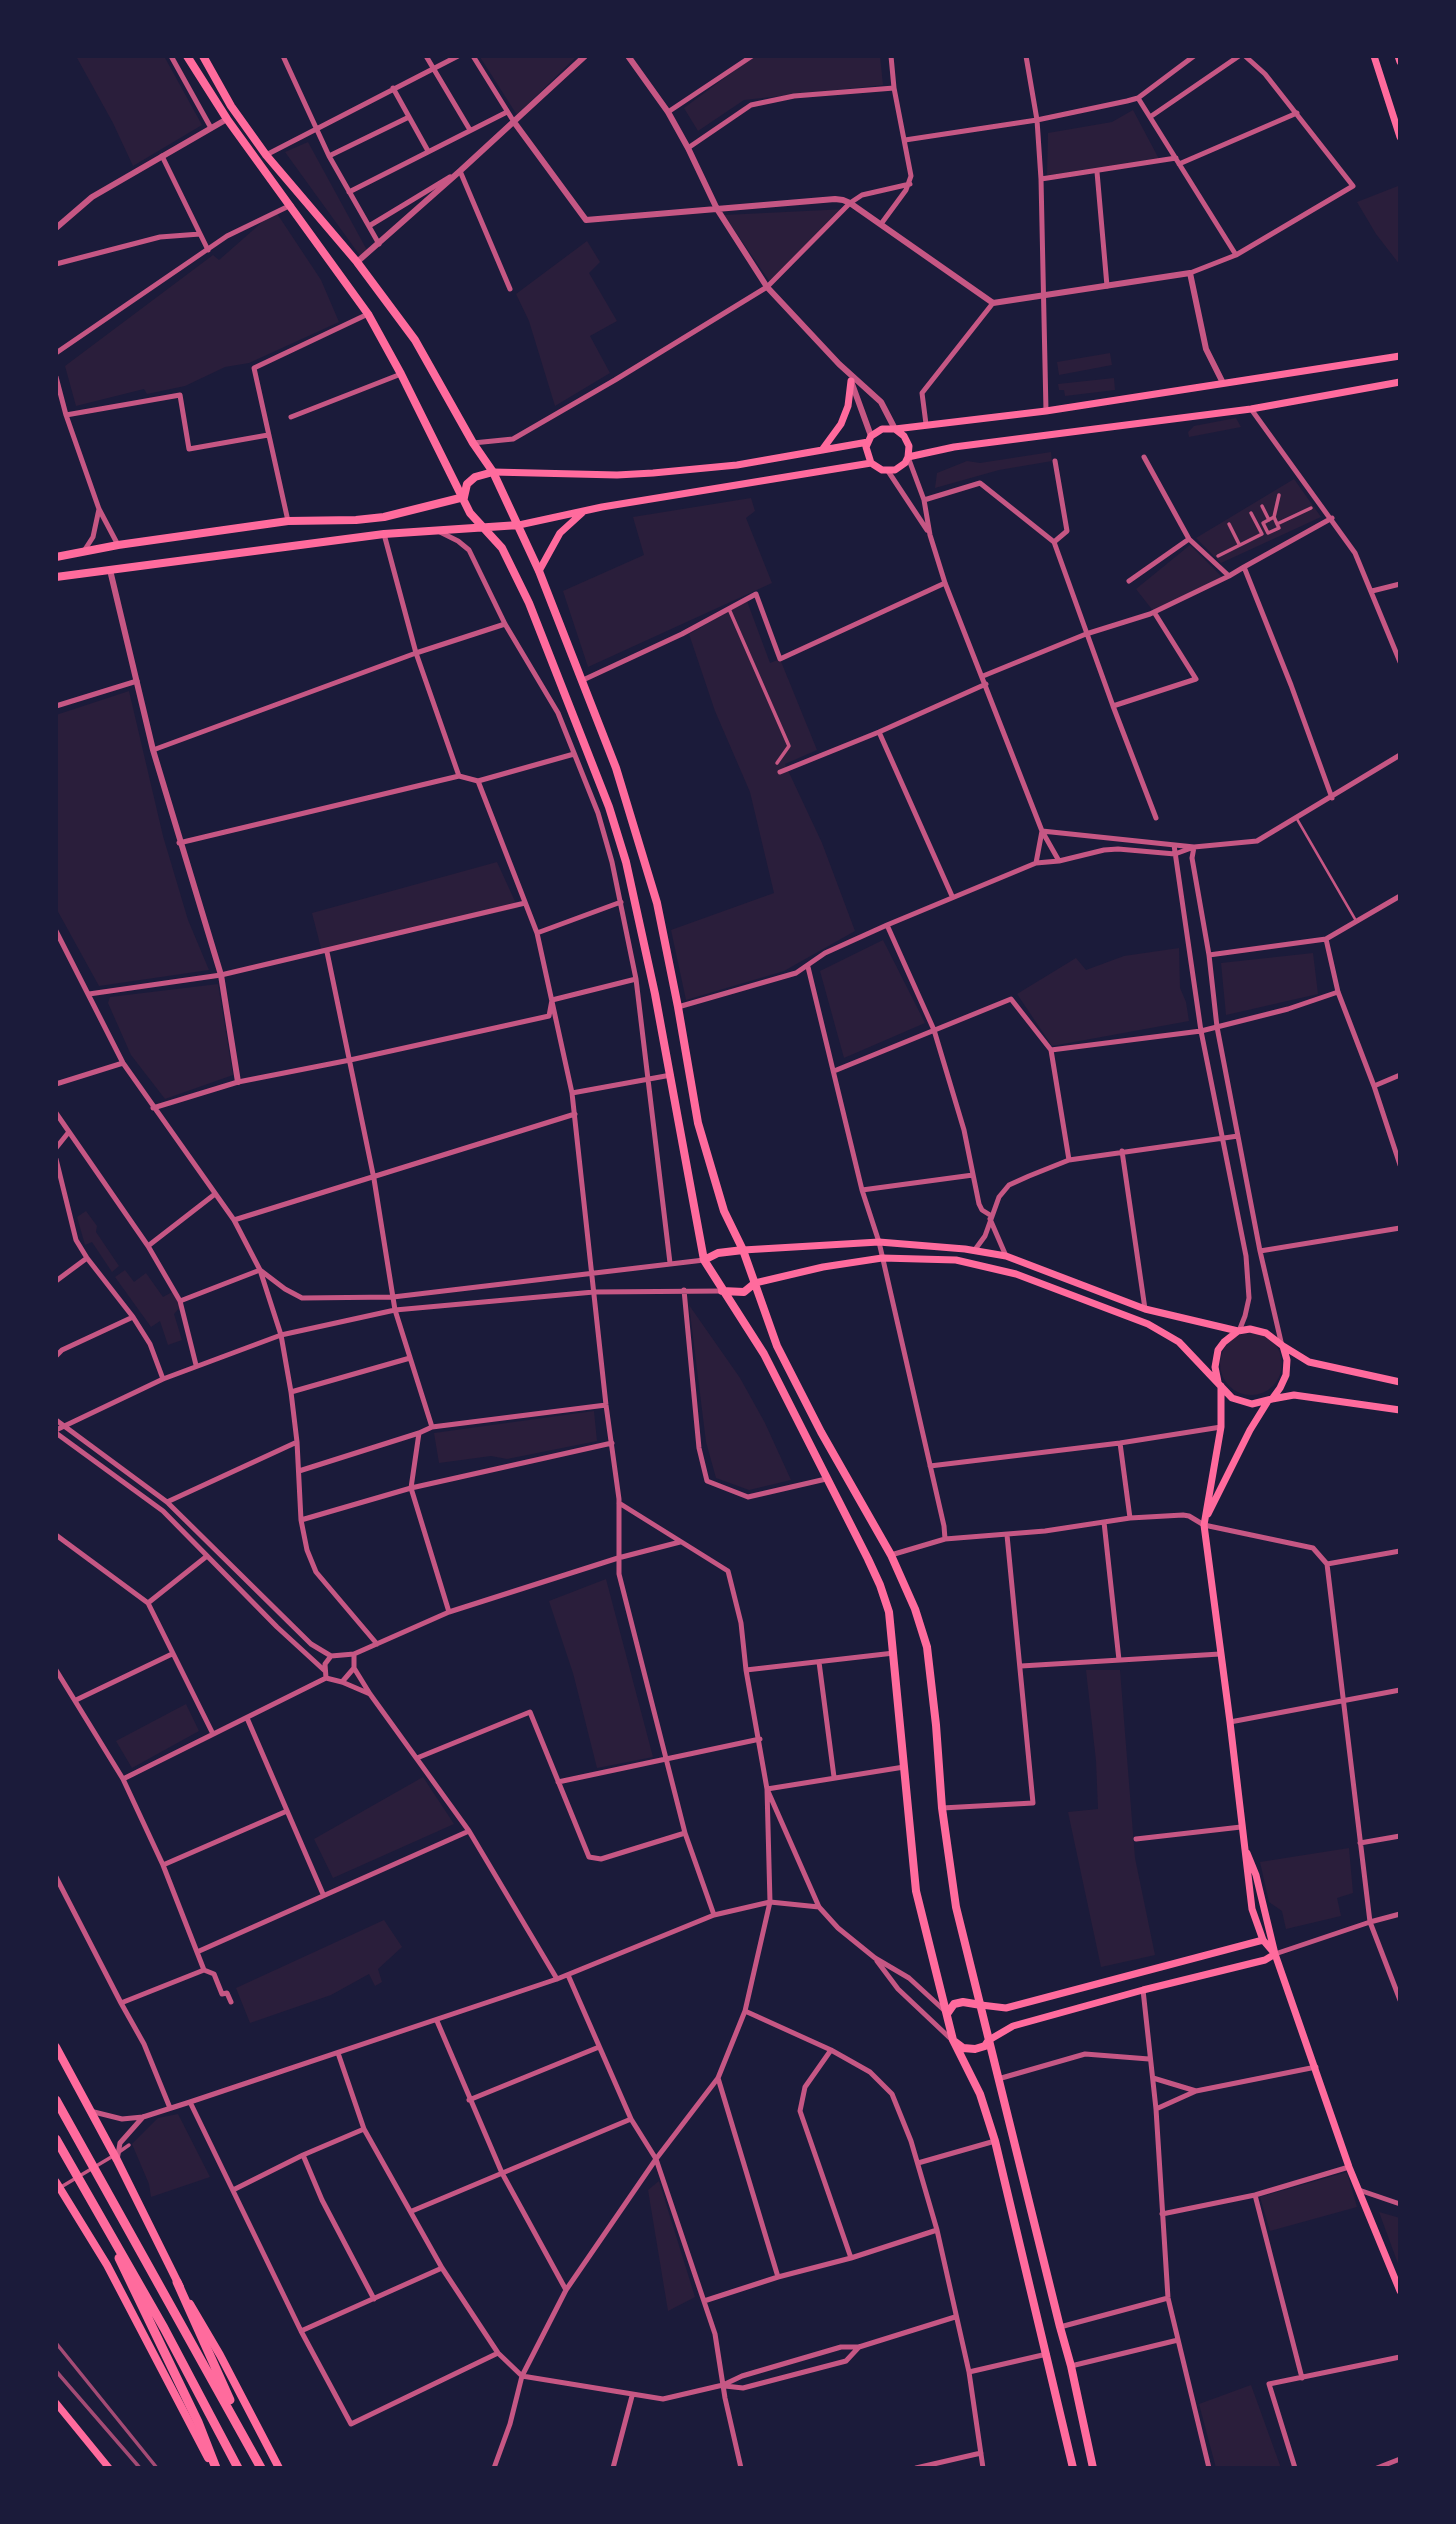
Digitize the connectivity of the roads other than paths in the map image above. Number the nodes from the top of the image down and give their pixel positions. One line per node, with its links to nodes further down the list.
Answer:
1 (171, 56): 31 (street)
2 (187, 56): 28 (main road)
3 (203, 56): 38 (main road)
4 (283, 56): 32 (street)
5 (426, 56): 19 (street)
6 (458, 56): 19 (street)
7 (473, 56): 23 (street)
8 (584, 56): 30 (street)
9 (628, 56): 24 (street)
10 (752, 56): 24 (street)
11 (891, 56): 21 (street)
12 (1026, 56): 29 (street)
13 (1194, 56): 22 (street)
14 (1239, 56): 27 (street)
15 (1245, 56): 25 (street)
16 (1374, 56): 34 (main road)
17 (1398, 56): 18 (main road)
18 (1400, 62)
19 (432, 68): 20 (street); 33 (street)
20 (394, 88): 26 (street); 32 (street)
21 (894, 88): 35 (street); 36 (street)
22 (1138, 98): 27 (street); 29 (street)
23 (507, 112): 30 (street); 33 (street)
24 (668, 112): 36 (street)
25 (1297, 113): 41 (street); 56 (street)
26 (409, 117): 37 (street); 40 (street)
27 (1150, 117): 41 (street)
28 (227, 119): 31 (street); 48 (main road)
29 (1037, 120): 35 (street); 44 (street)
30 (513, 122): 42 (street); 49 (street)
31 (211, 128): 39 (street)
32 (316, 129): 38 (street); 40 (street)
33 (470, 130): 37 (street)
34 (1400, 137)
35 (905, 140): 45 (street)
36 (688, 148): 49 (street)
37 (428, 151): 46 (street)
38 (266, 155): 57 (main road)
39 (162, 156): 52 (street); 53 (street)
40 (329, 156): 46 (street)
41 (1178, 161): 43 (street); 56 (street)
42 (460, 171): 51 (street); 54 (street); 62 (street)
43 (1097, 172): 44 (street); 60 (street)
44 (1041, 179): 63 (street)
45 (910, 184): 47 (street); 50 (street)
46 (349, 192): 51 (street)
47 (850, 203): 49 (street); 50 (street); 61 (street)
48 (291, 205): 55 (street); 65 (main road)
49 (717, 209): 61 (street)
50 (881, 224): 64 (street)
51 (369, 226): 54 (street)
52 (56, 228)
53 (200, 234): 55 (street); 58 (street)
54 (379, 244): 57 (street)
55 (208, 250): 66 (street)
56 (1236, 255): 59 (street)
57 (357, 262): 82 (main road)
58 (56, 264)
59 (1190, 272): 60 (street); 73 (street)
60 (1107, 286): 63 (street)
61 (767, 288): 68 (street); 82 (street)
62 (510, 289)
63 (1042, 296): 64 (street); 75 (street)
64 (993, 303): 78 (street)
65 (368, 314): 69 (main road); 80 (street)
66 (56, 354)
67 (1400, 356): 73 (main road)
68 (848, 373): 71 (street); 79 (street)
69 (401, 374): 77 (street); 91 (main road)
70 (56, 377): 76 (street)
71 (851, 381): 81 (street); 83 (main road)
72 (1400, 382): 74 (main road)
73 (1223, 383): 75 (main road)
74 (1251, 409): 84 (main road); 99 (street)
75 (1046, 411): 78 (main road)
76 (66, 415): 80 (street); 95 (street)
77 (291, 417)
78 (926, 424): 79 (main road)
79 (895, 429): 81 (main road); 84 (main road)
80 (268, 435): 101 (street)
81 (869, 439): 83 (main road); 87 (main road)
82 (473, 443): 89 (main road)
83 (822, 450): 89 (main road)
84 (908, 457): 88 (main road); 92 (street)
85 (1144, 457): 111 (street)
86 (1055, 461): 112 (street)
87 (871, 463): 88 (main road); 96 (main road)
88 (888, 471): 110 (street)
89 (493, 472): 91 (main road); 104 (main road)
90 (1279, 495): 98 (street)
91 (464, 497): 101 (main road); 105 (main road)
92 (924, 500): 110 (street); 112 (street)
93 (1262, 506): 100 (street)
94 (1311, 508): 103 (street)
95 (99, 509): 113 (street); 115 (street)
96 (583, 512): 104 (main road); 120 (main road)
97 (1251, 513): 108 (street)
98 (1274, 517): 100 (street); 103 (street)
99 (1332, 518): 118 (street); 126 (street)
100 (1269, 520): 106 (street)
101 (288, 521): 113 (main road)
102 (1229, 524): 114 (street)
103 (1277, 524): 106 (street)
104 (519, 525): 105 (main road); 120 (main road)
105 (485, 527): 107 (main road); 148 (main road)
106 (1266, 529): 108 (street)
107 (435, 530): 109 (main road); 129 (street)
108 (1261, 531): 114 (street)
109 (384, 534): 119 (main road); 131 (street)
110 (930, 535): 124 (street)
111 (1189, 539): 121 (street); 123 (street)
112 (1054, 542): 130 (street)
113 (118, 545): 115 (main road)
114 (1240, 545): 116 (street)
115 (85, 551): 117 (main road)
116 (1218, 556)
117 (56, 557)
118 (1244, 567): 121 (street); 147 (street)
119 (110, 570): 122 (main road); 135 (street)
120 (539, 571): 134 (main road)
121 (1229, 576): 128 (street)
122 (56, 577)
123 (1129, 581)
124 (945, 583): 127 (street); 133 (street)
125 (1400, 584): 126 (street)
126 (1372, 591): 132 (street)
127 (729, 609): 134 (street); 143 (street)
128 (1154, 612): 130 (street); 138 (street)
129 (505, 624): 131 (street); 141 (street)
130 (1086, 634): 133 (street); 138 (street)
131 (416, 653): 140 (street); 145 (street)
132 (1400, 663)
133 (983, 676): 136 (street)
134 (583, 680): 176 (main road)
135 (136, 681): 137 (street); 140 (street)
136 (986, 684): 139 (street); 152 (street)
137 (56, 706)
138 (1112, 706): 150 (street)
139 (879, 732): 144 (street); 159 (street)
140 (153, 750): 153 (street)
141 (574, 754): 146 (street); 149 (street)
142 (1400, 755): 147 (street)
143 (777, 763)
144 (780, 772)
145 (459, 776): 146 (street); 153 (street)
146 (478, 781): 162 (street)
147 (1332, 798): 151 (street)
148 (610, 807): 149 (street); 184 (main road)
149 (598, 813): 161 (street)
150 (1156, 818)
151 (1297, 819): 155 (street); 163 (lane)
152 (1042, 831): 154 (street); 157 (street); 158 (street)
153 (179, 843): 171 (street)
154 (1174, 845): 155 (street); 156 (street)
155 (1194, 847): 156 (street); 169 (street)
156 (1175, 854): 157 (street); 179 (street)
157 (1059, 861): 158 (street)
158 (1036, 863): 159 (street)
159 (952, 896): 164 (street)
160 (1400, 896): 163 (street)
161 (621, 902): 165 (street); 172 (street)
162 (525, 903): 165 (street); 168 (street)
163 (1356, 921): 167 (street)
164 (887, 925): 170 (street); 178 (street)
165 (537, 933): 175 (street)
166 (57, 935): 174 (street)
167 (1325, 939): 169 (street); 173 (street)
168 (327, 952): 171 (street); 181 (street)
169 (1209, 955): 177 (street)
170 (808, 967): 176 (street); 183 (street)
171 (221, 975): 174 (street); 187 (street)
172 (636, 979): 175 (street); 186 (street)
173 (1338, 992): 177 (street); 189 (street)
174 (89, 994): 182 (street)
175 (552, 1000): 181 (street); 190 (street)
176 (678, 1007): 211 (main road)
177 (1217, 1027): 179 (street); 195 (street)
178 (934, 1030): 180 (street); 183 (street); 202 (street)
179 (1201, 1031): 180 (street); 196 (street)
180 (1051, 1050): 200 (street)
181 (350, 1060): 187 (street); 203 (street)
182 (123, 1063): 188 (street); 191 (street)
183 (834, 1071): 204 (street)
184 (671, 1075): 186 (street); 217 (main road)
185 (1400, 1075): 189 (street)
186 (649, 1079): 190 (street); 218 (street)
187 (238, 1082): 191 (street)
188 (56, 1084)
189 (1374, 1086): 201 (street)
190 (572, 1093): 193 (street)
191 (153, 1108): 205 (street)
192 (56, 1113): 194 (street)
193 (575, 1114): 203 (street); 220 (street)
194 (68, 1133): 197 (street); 210 (street)
195 (1238, 1136): 196 (street); 213 (street)
196 (1221, 1138): 198 (street); 231 (street)
197 (56, 1148)
198 (1122, 1151): 200 (street); 228 (street)
199 (56, 1159): 215 (street)
200 (1069, 1160): 206 (street)
201 (1400, 1166)
202 (973, 1175): 204 (street); 206 (street)
203 (373, 1179): 207 (street); 226 (street)
204 (862, 1190): 209 (street)
205 (215, 1194): 207 (street); 210 (street)
206 (990, 1217): 212 (street); 214 (street)
207 (234, 1220): 219 (street)
208 (1400, 1228): 213 (street)
209 (879, 1242): 211 (main road); 212 (main road); 216 (street)
210 (148, 1246): 227 (street)
211 (743, 1250): 217 (main road); 222 (main road)
212 (974, 1251): 214 (main road)
213 (1260, 1251): 233 (street)
214 (1006, 1256): 228 (main road)
215 (87, 1258): 221 (street); 230 (street)
216 (881, 1258): 222 (main road); 239 (main road); 253 (street)
217 (704, 1260): 218 (street); 224 (main road)
218 (670, 1263): 220 (street)
219 (260, 1270): 226 (street); 227 (street); 232 (street)
220 (591, 1272): 225 (street); 226 (street)
221 (56, 1281)
222 (755, 1283): 224 (main road); 268 (main road)
223 (684, 1290): 224 (street); 225 (street); 255 (street)
224 (722, 1291): 255 (main road)
225 (594, 1292): 229 (street); 242 (street)
226 (393, 1297): 229 (street)
227 (180, 1301): 236 (street)
228 (1145, 1309): 231 (main road)
229 (395, 1311): 232 (street); 235 (street)
230 (133, 1317): 234 (street); 237 (street)
231 (1238, 1331): 233 (main road); 239 (main road)
232 (281, 1335): 236 (street); 240 (street)
233 (1282, 1346): 238 (main road); 241 (main road)
234 (56, 1356)
235 (410, 1358): 240 (street); 246 (street)
236 (196, 1366): 237 (street)
237 (163, 1379): 245 (street)
238 (1400, 1382)
239 (1219, 1384): 241 (main road); 247 (main road)
240 (291, 1392): 250 (street)
241 (1270, 1400): 243 (main road); 262 (main road)
242 (606, 1405): 246 (street); 251 (street)
243 (1400, 1410)
244 (56, 1420): 245 (street)
245 (65, 1426): 248 (street); 257 (street)
246 (432, 1427): 249 (street)
247 (1221, 1427): 252 (street); 262 (main road)
248 (56, 1432): 269 (street)
249 (419, 1433): 254 (street); 256 (street)
250 (297, 1442): 254 (street); 257 (street)
251 (612, 1443): 256 (street); 258 (street)
252 (1120, 1443): 253 (street); 259 (street)
253 (930, 1466): 265 (street)
254 (299, 1471): 260 (street)
255 (826, 1479): 275 (main road)
256 (411, 1488): 260 (street); 273 (street)
257 (167, 1502): 279 (street)
258 (619, 1503): 266 (street); 270 (street)
259 (1130, 1518): 261 (street); 262 (street)
260 (302, 1520): 274 (street)
261 (1104, 1522): 264 (street); 280 (street)
262 (1204, 1523): 271 (street); 278 (main road)
263 (56, 1535): 272 (street)
264 (1007, 1535): 265 (street); 282 (street)
265 (945, 1539): 268 (street)
266 (680, 1542): 270 (street); 284 (street)
267 (1400, 1551): 271 (street)
268 (891, 1555): 303 (main road)
269 (207, 1556): 272 (street); 286 (street)
270 (618, 1558): 273 (street); 297 (street)
271 (1327, 1564): 291 (street)
272 (148, 1603): 276 (street)
273 (449, 1612): 274 (street)
274 (377, 1644): 277 (street)
275 (894, 1653): 281 (street); 298 (main road)
276 (172, 1654): 290 (street); 294 (street)
277 (354, 1654): 279 (street); 283 (street)
278 (1220, 1654): 280 (street); 293 (main road)
279 (331, 1656): 286 (street)
280 (1119, 1660): 282 (street)
281 (819, 1662): 284 (street); 299 (street)
282 (1021, 1666): 303 (street)
283 (354, 1668): 287 (street); 289 (street)
284 (746, 1670): 295 (street)
285 (56, 1671): 290 (street)
286 (326, 1675): 287 (street); 292 (street)
287 (342, 1682): 289 (street)
288 (1400, 1690): 291 (street)
289 (370, 1694): 296 (street)
290 (76, 1700): 300 (street)
291 (1344, 1701): 293 (street); 311 (street)
292 (247, 1718): 294 (street); 304 (street)
293 (1230, 1722): 305 (main road)
294 (213, 1734): 300 (street)
295 (760, 1739): 297 (street); 302 (street)
296 (417, 1758): 301 (street); 306 (street)
297 (667, 1759): 301 (street); 307 (street)
298 (904, 1767): 299 (street); 333 (main road)
299 (834, 1777): 302 (street)
300 (123, 1779): 312 (street)
301 (558, 1782): 307 (street)
302 (767, 1789): 315 (street); 316 (street)
303 (942, 1808): 331 (main road)
304 (287, 1811): 312 (street); 314 (street)
305 (1241, 1827): 309 (street); 310 (main road)
306 (469, 1831): 314 (street); 326 (street)
307 (685, 1833): 317 (street)
308 (1400, 1836): 311 (street)
309 (1136, 1839)
310 (1243, 1842): 320 (main road); 322 (main road)
311 (1360, 1843): 319 (street)
312 (163, 1865): 321 (street)
313 (56, 1877): 330 (street)
314 (323, 1894): 321 (street)
315 (770, 1902): 316 (street); 317 (street); 332 (street)
316 (819, 1906): 323 (street)
317 (714, 1914): 325 (street)
318 (1400, 1914): 319 (street)
319 (1370, 1922): 322 (street); 328 (street)
320 (1263, 1940): 322 (main road); 331 (main road)
321 (197, 1952): 324 (street)
322 (1275, 1954): 327 (main road); 342 (main road)
323 (875, 1958): 333 (street); 335 (street)
324 (204, 1970): 329 (street); 330 (street)
325 (568, 1975): 326 (street); 338 (street)
326 (557, 1979): 334 (street)
327 (1143, 1990): 336 (main road); 341 (street)
328 (1400, 2000)
329 (231, 2002)
330 (121, 2003): 350 (street)
331 (981, 2005): 333 (main road); 336 (main road)
332 (745, 2011): 339 (street); 343 (street)
333 (947, 2014): 335 (main road)
334 (437, 2021): 340 (street); 348 (street)
335 (953, 2040): 336 (main road); 357 (main road)
336 (989, 2040): 344 (main road)
337 (56, 2047): 352 (main road)
338 (599, 2047): 348 (street); 354 (street)
339 (831, 2050): 362 (street); 375 (street)
340 (338, 2053): 349 (street); 355 (street)
341 (1149, 2059): 344 (street); 345 (street)
342 (1316, 2067): 346 (street); 363 (main road)
343 (718, 2078): 360 (street); 377 (street)
344 (998, 2078): 385 (main road)
345 (1153, 2078): 346 (street); 351 (street)
346 (1196, 2091): 351 (street)
347 (56, 2100): 399 (highway)
348 (469, 2100): 364 (street)
349 (190, 2102): 350 (street); 367 (street)
350 (170, 2108): 353 (street)
351 (1156, 2109): 372 (street)
352 (90, 2110): 353 (street); 361 (main road)
353 (143, 2117): 361 (street)
354 (631, 2119): 360 (street); 364 (street)
355 (364, 2129): 359 (street); 371 (street)
356 (56, 2141): 373 (highway)
357 (995, 2141): 362 (street); 390 (main road)
358 (129, 2145): 366 (street)
359 (303, 2155): 367 (street); 382 (street)
360 (656, 2159): 379 (street); 383 (street)
361 (117, 2160): 378 (main road)
362 (918, 2163): 374 (street)
363 (1349, 2167): 368 (main road); 369 (street)
364 (502, 2173): 371 (street); 379 (street)
365 (56, 2182): 403 (main road)
366 (56, 2190)
367 (233, 2190): 386 (street)
368 (1359, 2190): 370 (street); 380 (main road)
369 (1255, 2195): 372 (street); 395 (street)
370 (1400, 2204)
371 (412, 2211): 376 (street)
372 (1162, 2214): 381 (street)
373 (105, 2224): 403 (highway); 404 (highway)
374 (937, 2230): 375 (street); 384 (street)
375 (851, 2258): 377 (street)
376 (442, 2268): 382 (street); 389 (street)
377 (778, 2277): 383 (street)
378 (177, 2282): 399 (highway); 406 (main road)
379 (566, 2290): 394 (street)
380 (1400, 2291)
381 (1168, 2298): 385 (street); 387 (street)
382 (374, 2299): 386 (street)
383 (704, 2301): 396 (street)
384 (956, 2317): 388 (street); 393 (street)
385 (1060, 2327): 392 (main road)
386 (301, 2331): 389 (street)
387 (1178, 2340): 392 (street); 414 (street)
388 (859, 2347): 396 (street); 396 (street)
389 (498, 2353): 394 (street)
390 (1047, 2354): 393 (street); 412 (main road)
391 (1400, 2357): 395 (street)
392 (1071, 2366): 413 (main road)
393 (969, 2372): 400 (street)
394 (522, 2376): 397 (street); 407 (street)
395 (1302, 2378): 415 (street)
396 (723, 2385): 397 (street); 409 (street)
397 (632, 2396): 408 (street)
398 (56, 2403): 402 (main road)
399 (253, 2453): 405 (highway)
400 (981, 2453): 410 (street); 411 (street)
401 (1400, 2459): 416 (street)
402 (109, 2468)
403 (215, 2468)
404 (238, 2468)
405 (261, 2468)
406 (279, 2468)
407 (494, 2468)
408 (613, 2468)
409 (741, 2468)
410 (916, 2468)
411 (983, 2468)
412 (1073, 2468)
413 (1093, 2468)
414 (1209, 2468)
415 (1295, 2468)
416 (1377, 2468)

